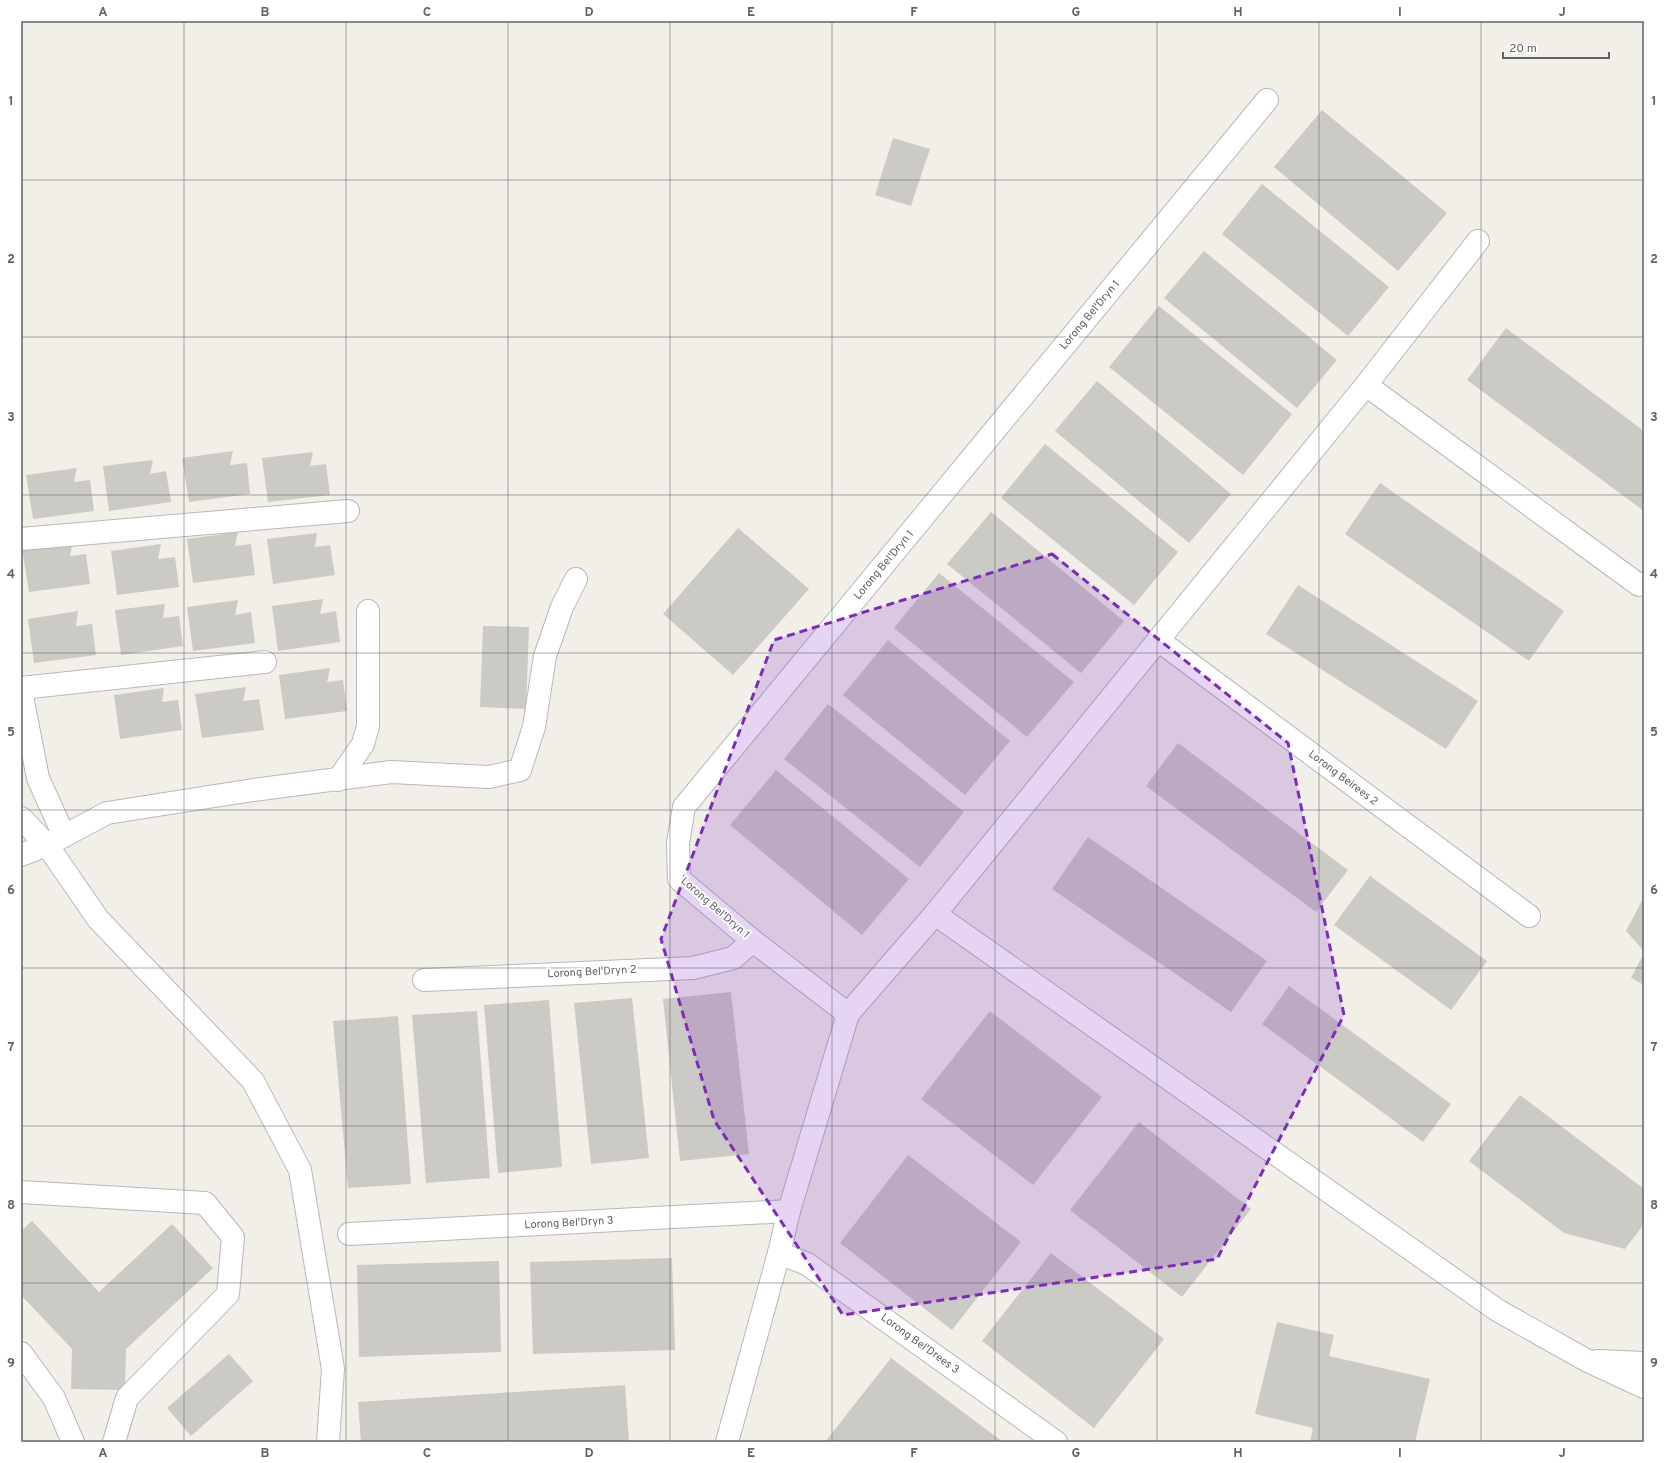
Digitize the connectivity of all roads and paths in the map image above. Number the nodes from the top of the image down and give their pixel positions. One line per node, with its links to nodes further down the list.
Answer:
1 (1267, 100): 18 (street, Lorong Bel'Dryn 1)
2 (1478, 241): 3 (street)
3 (1366, 385): 7 (street); 9 (street)
4 (348, 511): 5 (street)
5 (21, 539)
6 (576, 579): 12 (street)
7 (1639, 585)
8 (368, 611): 12 (street)
9 (1158, 640): 16 (street); 17 (street, Lorong Beirees 2)
10 (265, 662): 11 (street)
11 (21, 689): 14 (street)
12 (338, 780): 14 (street)
13 (21, 818): 14 (street)
14 (55, 840): 15 (street); 31 (street)
15 (21, 855)
16 (936, 914): 20 (street); 26 (street)
17 (1529, 916)
18 (753, 941): 19 (street, Lorong Bel'Dryn 2); 20 (street, Lorong Bel'Dryn 1)
19 (424, 980)
20 (848, 1014): 22 (street)
21 (21, 1192): 30 (street)
22 (789, 1211): 23 (street, Lorong Bel'Dryn 3); 24 (street)
23 (349, 1234)
24 (779, 1253): 32 (street); 33 (street, Lorong Bel'Drees 3)
25 (21, 1353): 29 (street)
26 (1586, 1360): 27 (street); 28 (street)
27 (1644, 1363)
28 (1644, 1387)
29 (73, 1442)
30 (114, 1442)
31 (328, 1442)
32 (727, 1442)
33 (1056, 1442)

